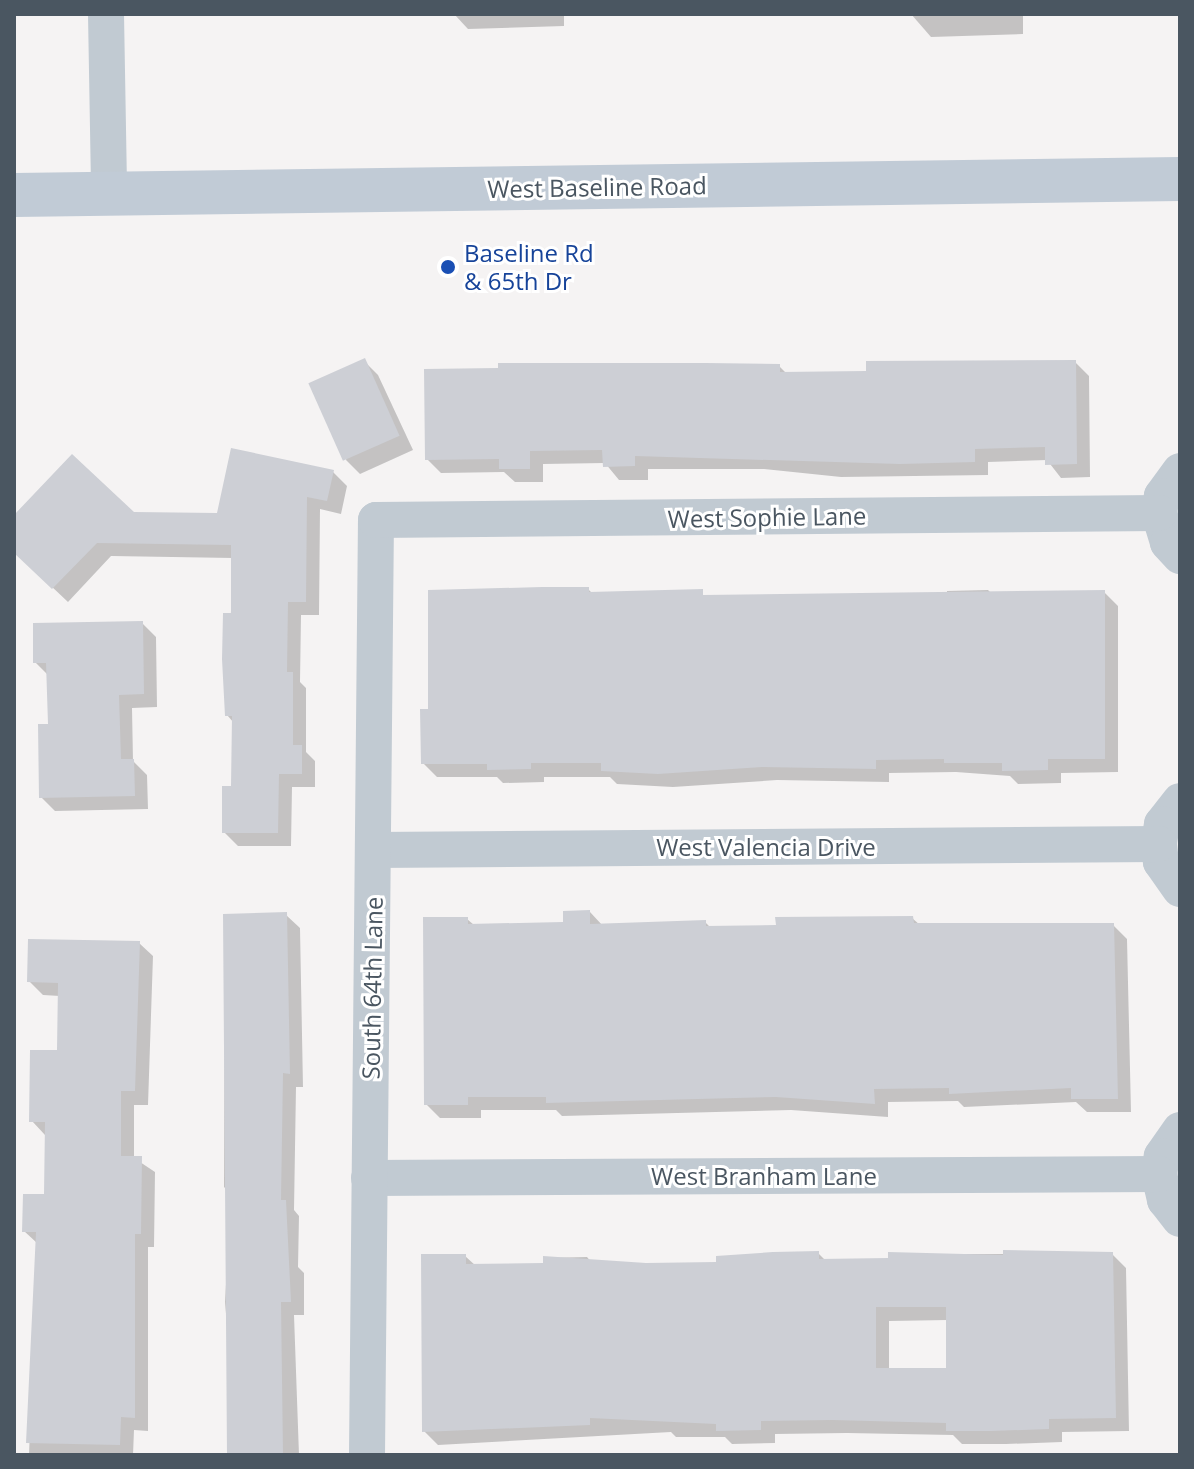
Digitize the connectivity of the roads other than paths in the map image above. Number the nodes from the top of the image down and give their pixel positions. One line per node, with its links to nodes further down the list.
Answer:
1 (106, 14): 3 (street)
2 (1180, 179): 3 (main road, West Baseline Road)
3 (109, 194): 4 (main road, West Baseline Road)
4 (14, 195)
5 (1180, 471): 6 (street)
6 (1159, 513): 7 (street, West Sophie Lane); 8 (street)
7 (376, 520): 11 (street, South 64th Lane)
8 (1180, 556)
9 (1180, 801): 10 (street)
10 (1159, 844): 11 (street, West Valencia Drive); 12 (street)
11 (374, 850): 15 (street, South 64th Lane)
12 (1180, 889)
13 (1180, 1130): 14 (street)
14 (1159, 1174): 15 (street, West Branham Lane); 16 (street)
15 (369, 1178): 17 (street, South 64th Lane)
16 (1180, 1219)
17 (367, 1455)

